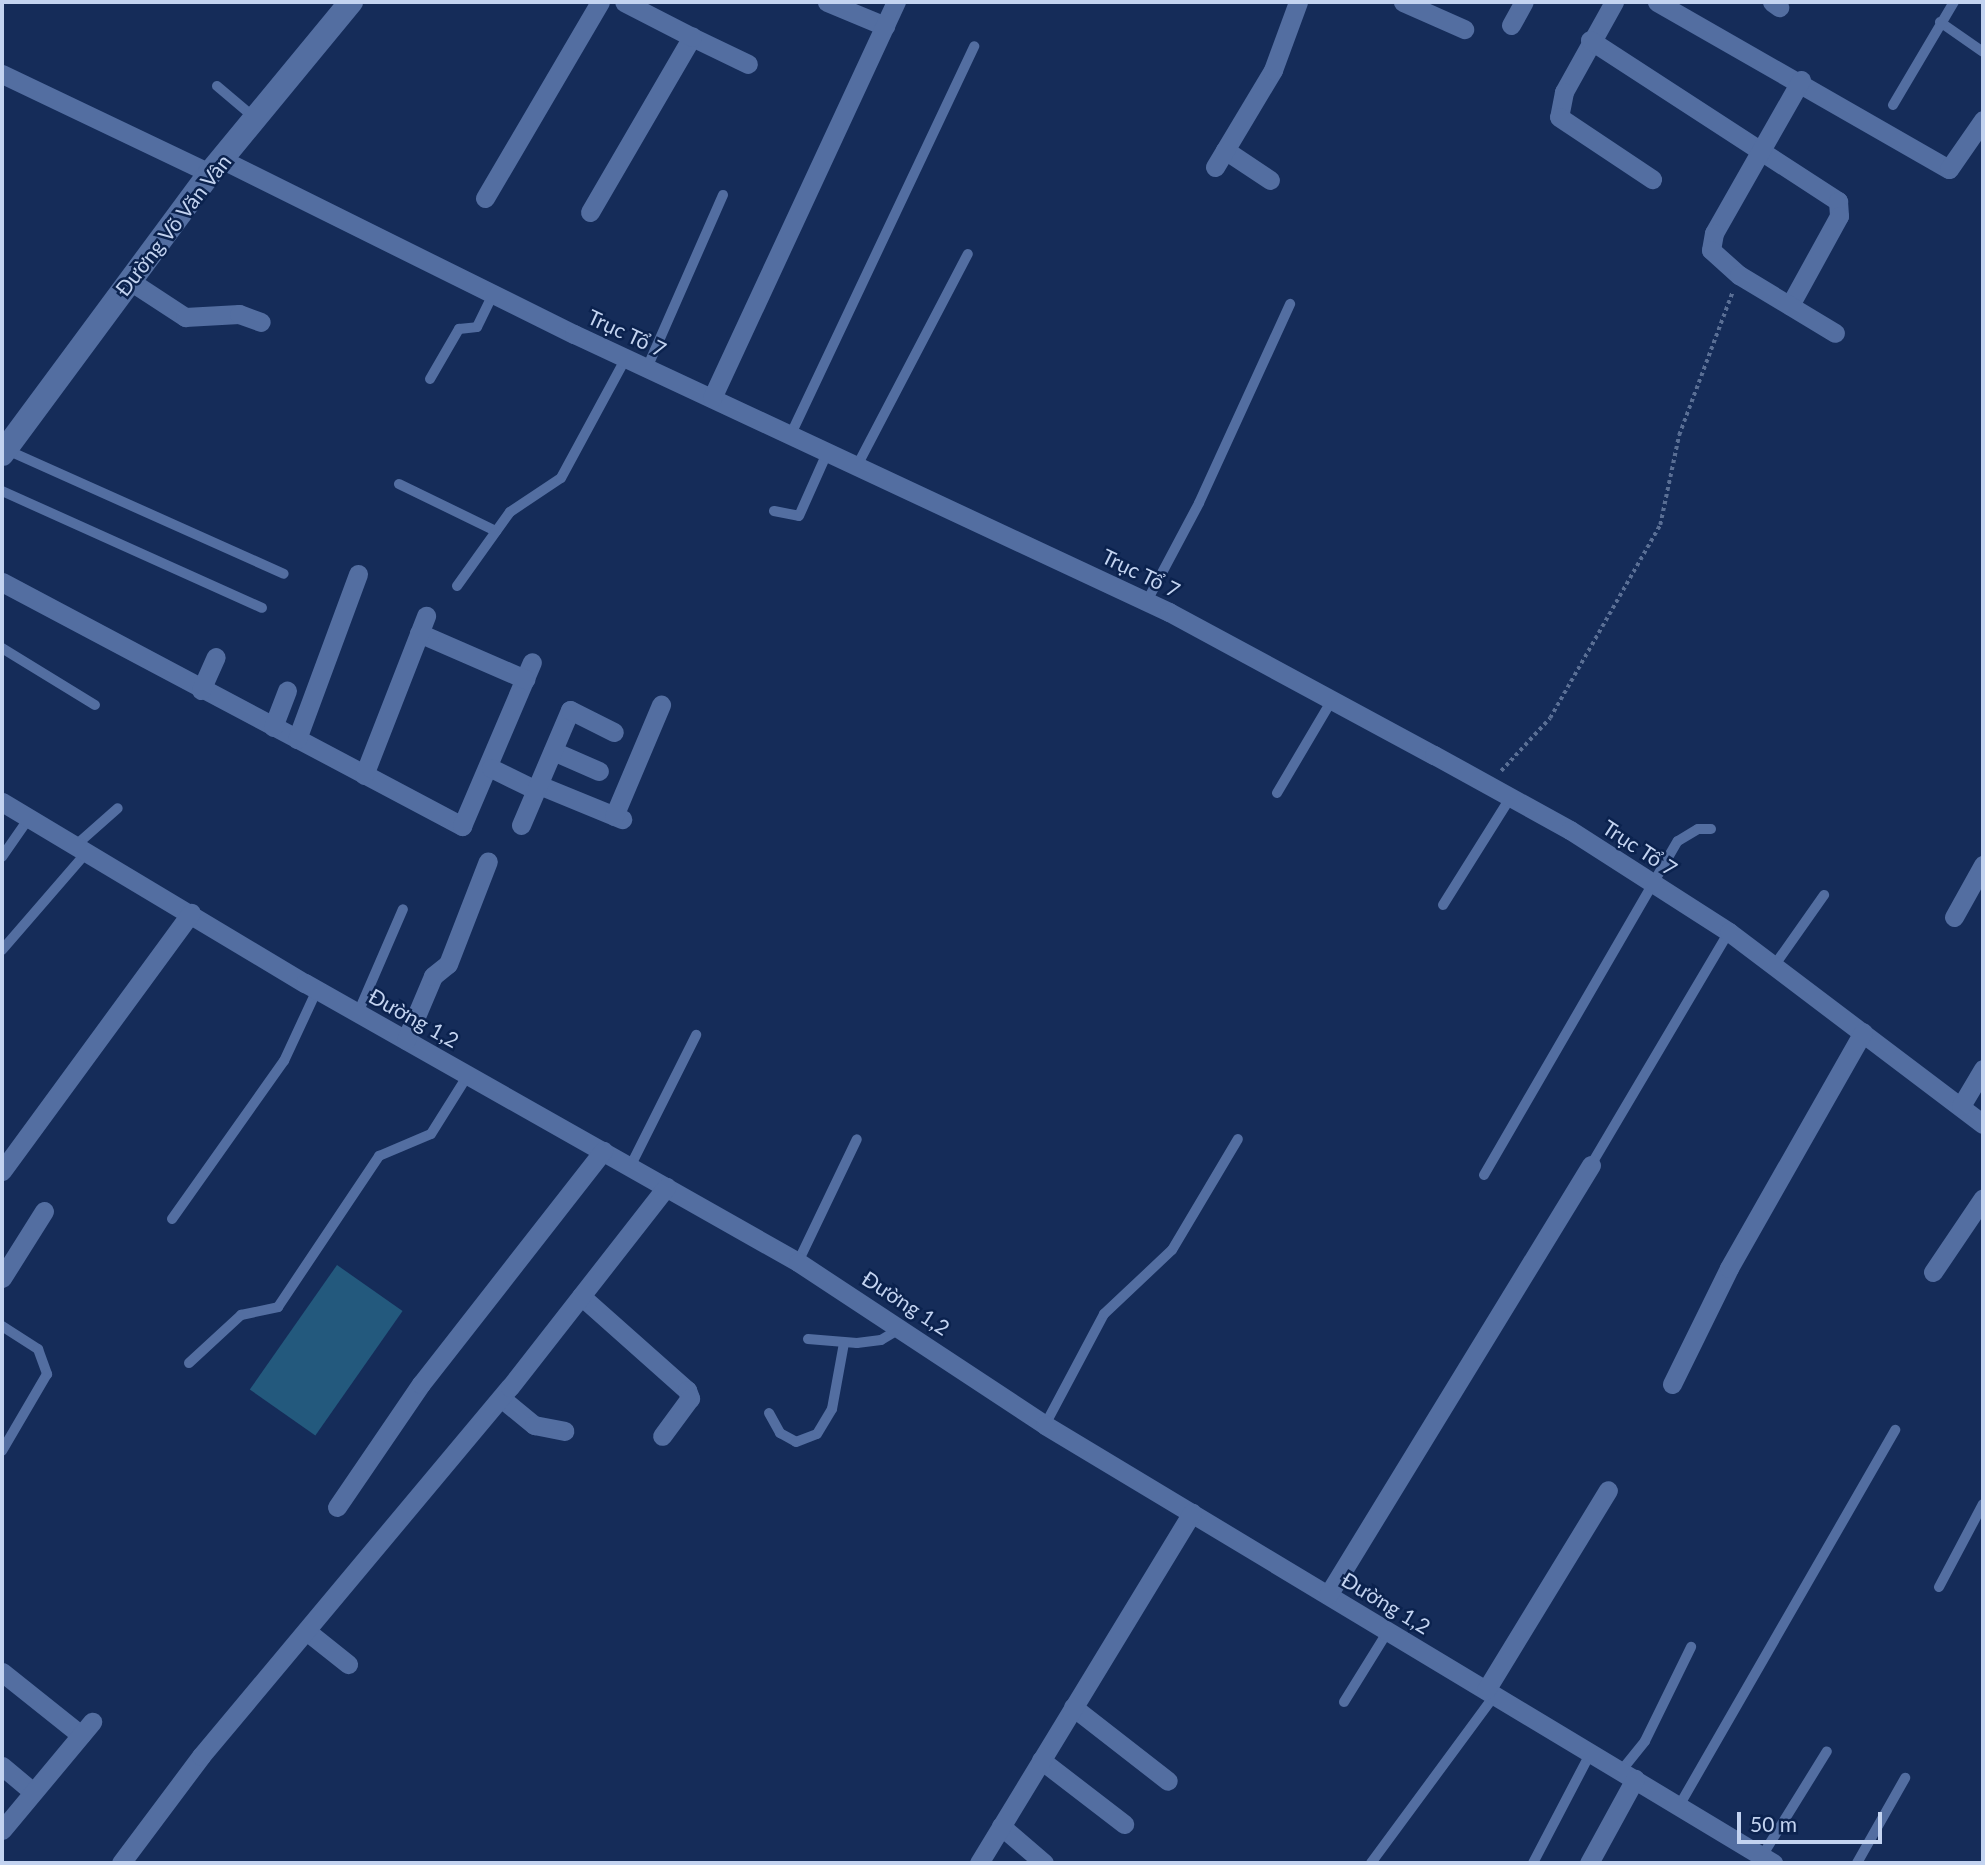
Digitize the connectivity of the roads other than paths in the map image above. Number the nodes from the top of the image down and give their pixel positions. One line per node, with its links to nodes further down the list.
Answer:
1 (351, 2): 25 (street, Đường Võ Văn Vân)
2 (600, 2): 32 (street)
3 (624, 2): 16 (street)
4 (827, 2): 14 (street)
5 (896, 2): 14 (street)
6 (1298, 2): 30 (street)
7 (1404, 2): 15 (street)
8 (1524, 2): 13 (street)
9 (1614, 2): 17 (street)
10 (1657, 2): 22 (street)
11 (1954, 2): 12 (lane)
12 (1940, 23): 19 (lane); 24 (lane)
13 (1511, 25)
14 (884, 26): 44 (street)
15 (1464, 29)
16 (692, 37): 20 (street); 33 (street)
17 (1590, 40): 27 (street); 29 (street)
18 (974, 46): 45 (lane)
19 (1983, 51)
20 (748, 64)
21 (2, 74): 28 (street, Trục Tổ 7)
22 (1801, 80): 26 (street); 27 (street)
23 (217, 86): 25 (lane)
24 (1893, 105)
25 (256, 119): 28 (street, Đường Võ Văn Vân)
26 (1983, 120)
27 (1762, 152): 38 (street); 38 (street)
28 (217, 167): 35 (street, Đường Võ Văn Vân); 36 (street, Trục Tổ 7)
29 (1652, 179)
30 (1270, 180)
31 (723, 195): 42 (lane)
32 (485, 198)
33 (590, 212)
34 (968, 254): 48 (lane)
35 (130, 281): 39 (street); 46 (street, Đường Võ Văn Vân)
36 (493, 294): 41 (street, Trục Tổ 7); 43 (lane)
37 (1290, 304): 57 (lane)
38 (1790, 305): 40 (street)
39 (261, 322)
40 (1835, 333)
41 (626, 358): 42 (street, Trục Tổ 7); 52 (lane)
42 (647, 368): 44 (street, Trục Tổ 7)
43 (430, 379)
44 (712, 398): 45 (street, Trục Tổ 7)
45 (791, 434): 47 (street, Trục Tổ 7)
46 (4, 451): 53 (lane)
47 (829, 451): 48 (street, Trục Tổ 7); 51 (lane)
48 (858, 464): 57 (street, Trục Tổ 7)
49 (400, 484): 52 (lane)
50 (2, 491): 58 (lane)
51 (774, 511)
52 (496, 531): 56 (lane)
53 (284, 573)
54 (358, 574): 68 (street)
55 (2, 583): 61 (street)
56 (457, 586)
57 (1147, 601): 63 (street, Trục Tổ 7)
58 (262, 608)
59 (2, 648): 64 (lane)
60 (216, 657): 61 (street)
61 (201, 690): 66 (street)
62 (287, 691): 66 (street)
63 (1332, 700): 74 (lane); 75 (street, Trục Tổ 7)
64 (95, 705)
65 (662, 705): 73 (street)
66 (274, 727): 68 (street)
67 (614, 732): 69 (street)
68 (297, 739): 72 (street)
69 (553, 751): 71 (street); 73 (street)
70 (491, 768): 72 (street); 72 (street); 73 (street)
71 (599, 771)
72 (365, 775)
73 (537, 787): 79 (street)
74 (1278, 793)
75 (1510, 797): 85 (street, Trục Tổ 7); 87 (lane)
76 (2, 802): 78 (street, Đường 1,2)
77 (118, 808): 81 (lane)
78 (29, 818): 81 (street, Đường 1,2); 82 (lane)
79 (521, 825)
80 (1711, 829): 85 (lane)
81 (81, 849): 89 (street, Đường 1,2); 92 (lane)
82 (2, 858)
83 (488, 861): 98 (street)
84 (1983, 864): 90 (street)
85 (1651, 883): 91 (street, Trục Tổ 7); 109 (lane)
86 (1824, 895): 93 (lane)
87 (1443, 905)
88 (403, 909): 95 (lane)
89 (191, 913): 94 (street, Đường 1,2); 108 (street)
90 (1954, 918)
91 (1729, 932): 93 (street, Trục Tổ 7); 106 (lane)
92 (2, 950)
93 (1774, 966): 96 (street, Trục Tổ 7)
94 (317, 990): 95 (street, Đường 1,2); 113 (lane)
95 (358, 1013): 98 (street, Đường 1,2)
96 (1863, 1032): 101 (street, Trục Tổ 7); 123 (street)
97 (696, 1035): 107 (lane)
98 (406, 1040): 100 (street, Đường 1,2)
99 (1983, 1069): 101 (street)
100 (468, 1075): 105 (street, Đường 1,2); 122 (lane)
101 (1961, 1106): 102 (street, Trục Tổ 7)
102 (1983, 1124)
103 (856, 1139): 114 (lane)
104 (1238, 1139): 126 (lane)
105 (603, 1151): 107 (street, Đường 1,2); 133 (street)
106 (1591, 1166): 136 (street)
107 (630, 1167): 110 (street, Đường 1,2)
108 (2, 1171)
109 (1484, 1175)
110 (666, 1187): 114 (street, Đường 1,2); 117 (street)
111 (1983, 1198): 115 (street)
112 (44, 1211): 116 (street)
113 (172, 1219)
114 (798, 1262): 119 (street, Đường 1,2)
115 (1933, 1272)
116 (2, 1278)
117 (581, 1296): 124 (street); 129 (street)
118 (2, 1326): 130 (lane)
119 (902, 1327): 121 (lane); 126 (street, Đường 1,2)
120 (808, 1339): 121 (lane)
121 (844, 1343): 125 (lane)
122 (189, 1363)
123 (1672, 1384)
124 (501, 1398): 128 (street); 138 (street)
125 (769, 1413)
126 (1045, 1424): 134 (street, Đường 1,2)
127 (1895, 1430): 153 (lane)
128 (564, 1431)
129 (662, 1436)
130 (2, 1451)
131 (1608, 1490): 142 (street)
132 (1983, 1504): 135 (lane)
133 (338, 1507)
134 (1192, 1513): 136 (street, Đường 1,2); 144 (street)
135 (1939, 1587)
136 (1328, 1595): 137 (street, Đường 1,2)
137 (1388, 1631): 142 (street, Đường 1,2); 143 (lane)
138 (309, 1633): 140 (street); 158 (street)
139 (1691, 1647): 149 (lane)
140 (348, 1664)
141 (2, 1672): 152 (street)
142 (1491, 1693): 146 (street, Đường 1,2); 161 (lane)
143 (1344, 1702)
144 (1073, 1707): 147 (street); 151 (street)
145 (1827, 1751): 157 (lane)
146 (1591, 1752): 149 (street, Đường 1,2); 162 (lane)
147 (1041, 1760): 154 (street); 155 (street)
148 (2, 1766): 152 (street)
149 (1628, 1775): 153 (street, Đường 1,2); 163 (street)
150 (1905, 1778): 164 (lane)
151 (1168, 1781)
152 (33, 1792): 156 (street)
153 (1679, 1806): 157 (street, Đường 1,2)
154 (1124, 1824)
155 (1001, 1826): 159 (street); 160 (street)
156 (2, 1830)
157 (1764, 1861)
158 (121, 1863)
159 (979, 1863)
160 (1044, 1863)
161 (1371, 1863)
162 (1533, 1863)
163 (1589, 1863)
164 (1857, 1863)

